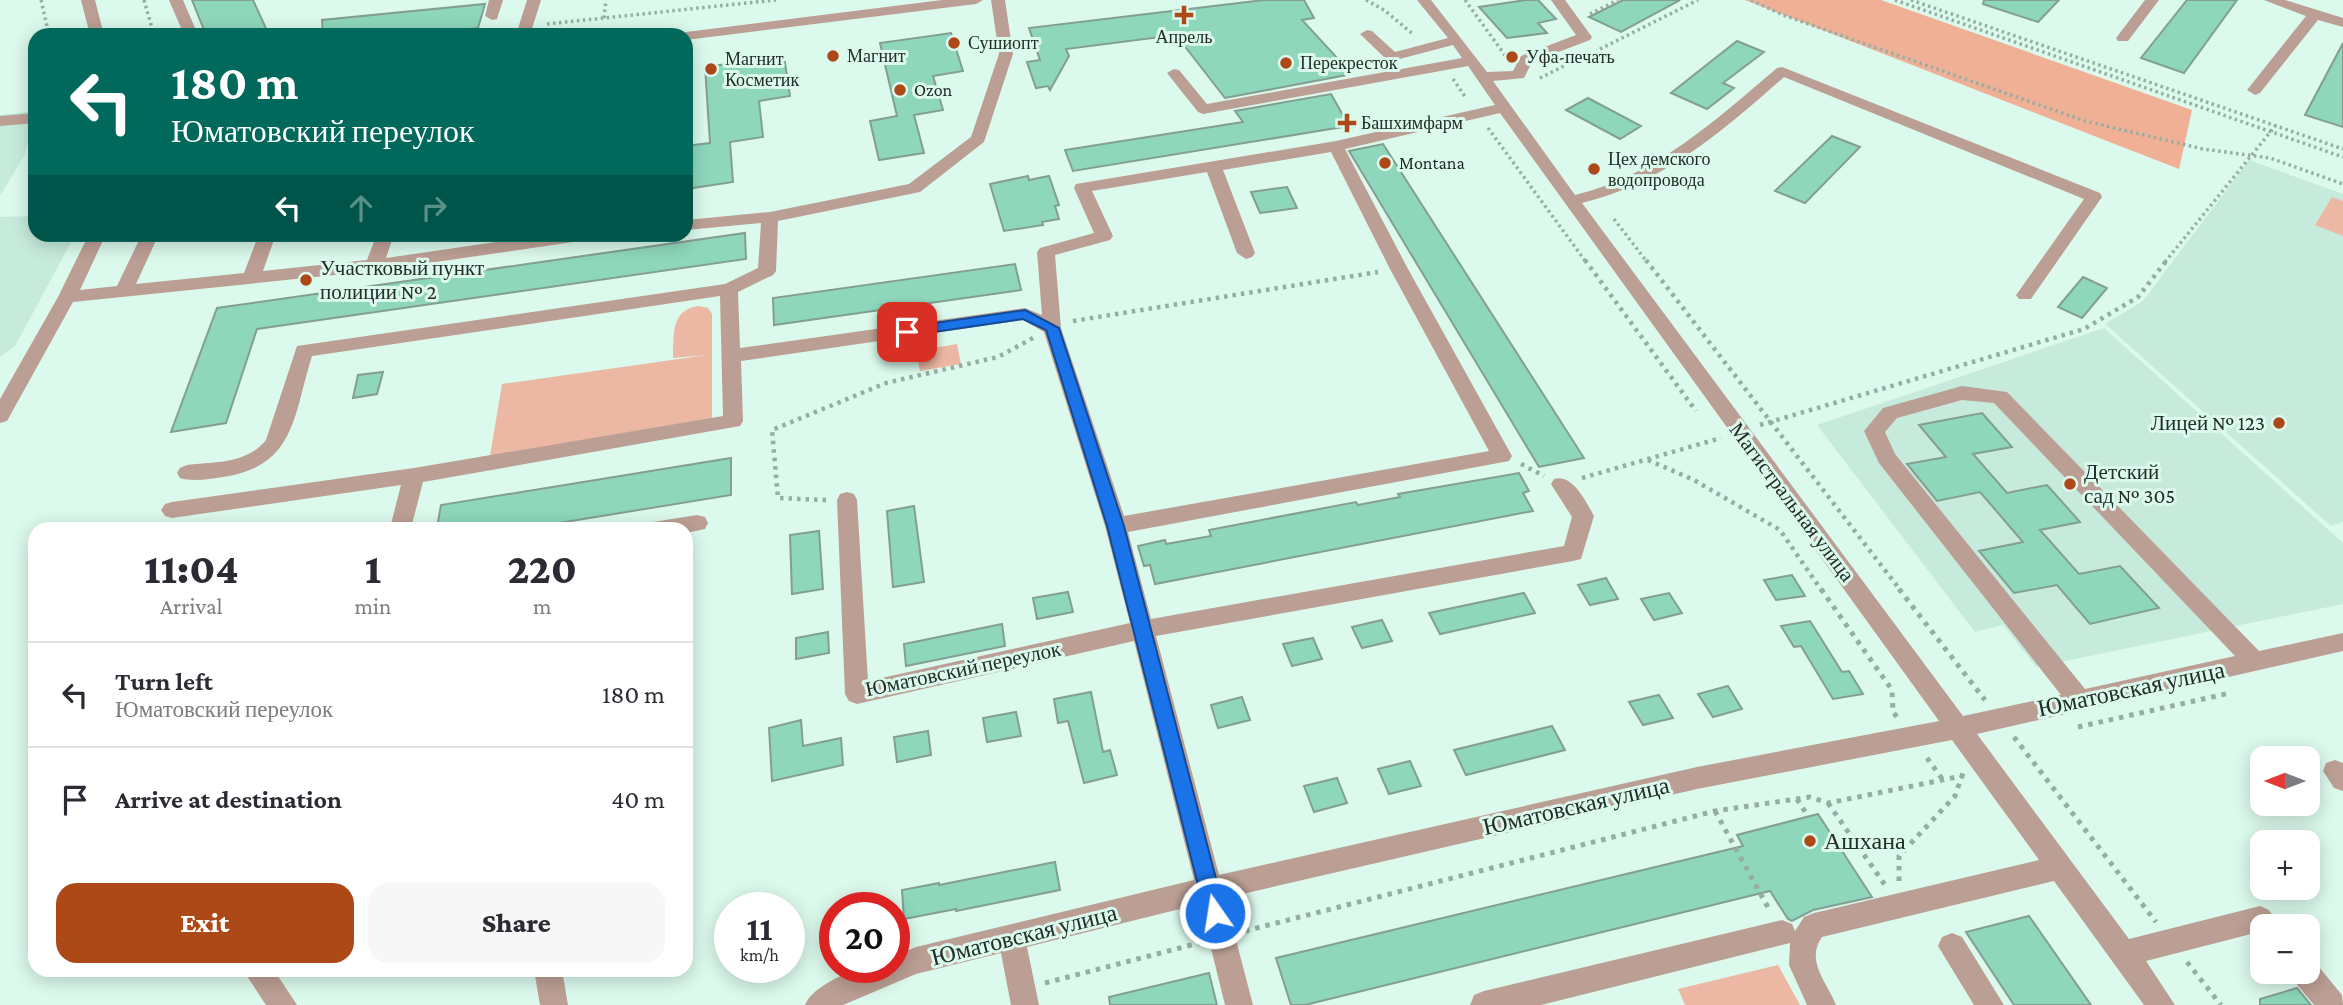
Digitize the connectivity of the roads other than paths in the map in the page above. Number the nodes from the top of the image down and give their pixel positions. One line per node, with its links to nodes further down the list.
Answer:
1 (88, 0): 16 (street)
2 (176, 0): 17 (street)
3 (496, 0): 14 (street)
4 (534, 0): 18 (street)
5 (976, 0): 11 (street)
6 (998, 0): 32 (street)
7 (1424, 0): 22 (street, Магистральная улица)
8 (1558, 0): 23 (street)
9 (2152, 0): 21 (street)
10 (2272, 0): 13 (street)
11 (943, 1): 12 (street)
12 (912, 3): 20 (street)
13 (2315, 14): 15 (street); 25 (street)
14 (492, 16)
15 (2343, 23)
16 (95, 28)
17 (188, 28)
18 (526, 28)
19 (1367, 34): 22 (street)
20 (693, 35)
21 (2123, 38)
22 (1457, 40): 23 (street, Магистральная улица)
23 (1477, 69): 24 (street); 26 (street, Магистральная улица)
24 (1174, 73)
25 (2255, 90)
26 (1504, 108): 29 (street); 31 (street, Магистральная улица)
27 (28, 119): 28 (street)
28 (0, 121)
29 (1336, 146): 30 (street); 57 (street)
30 (1213, 166): 39 (street); 46 (street)
31 (1570, 201): 44 (street); 62 (street, Магистральная улица)
32 (770, 216): 33 (street); 42 (street)
33 (693, 224)
34 (94, 242): 45 (street)
35 (147, 242): 43 (street)
36 (265, 242): 41 (street)
37 (383, 242): 40 (street)
38 (531, 242): 40 (street)
39 (1246, 253)
40 (374, 265): 41 (street)
41 (251, 278): 43 (street)
42 (729, 289): 47 (street); 49 (street)
43 (124, 290): 45 (street)
44 (2025, 295)
45 (68, 297): 48 (street)
46 (1052, 328): 47 (street); 57 (street)
47 (729, 356): 50 (street)
48 (0, 416)
49 (187, 473)
50 (414, 476): 53 (street); 54 (street)
51 (1561, 484): 58 (street, Юматовский переулок)
52 (847, 500): 58 (street, Юматовский переулок)
53 (172, 510)
54 (402, 522)
55 (697, 523): 56 (street)
56 (693, 524)
57 (1115, 526): 58 (street)
58 (1140, 630): 64 (street)
59 (2343, 642): 60 (street, Юматовская улица)
60 (2255, 662): 61 (street, Юматовская улица); 61 (street)
61 (2080, 701): 62 (street, Юматовская улица)
62 (1958, 728): 63 (street, Магистральная улица); 64 (street, Юматовская улица)
63 (2060, 867): 69 (street, Магистральная улица); 79 (street)
64 (1210, 889): 67 (street, Юматовская улица); 77 (street)
65 (2250, 921): 69 (street)
66 (1782, 933): 78 (street)
67 (1012, 937): 73 (street); 76 (street, Юматовская улица)
68 (1952, 946): 80 (street)
69 (2123, 954): 81 (street, Магистральная улица)
70 (262, 977): 74 (street)
71 (549, 977): 75 (street)
72 (2315, 984): 82 (street)
73 (1024, 997)
74 (283, 1005)
75 (554, 1005)
76 (819, 1005)
77 (1239, 1005)
78 (1484, 1005)
79 (1822, 1005)
80 (1990, 1005)
81 (2161, 1005)
82 (2332, 1005)

